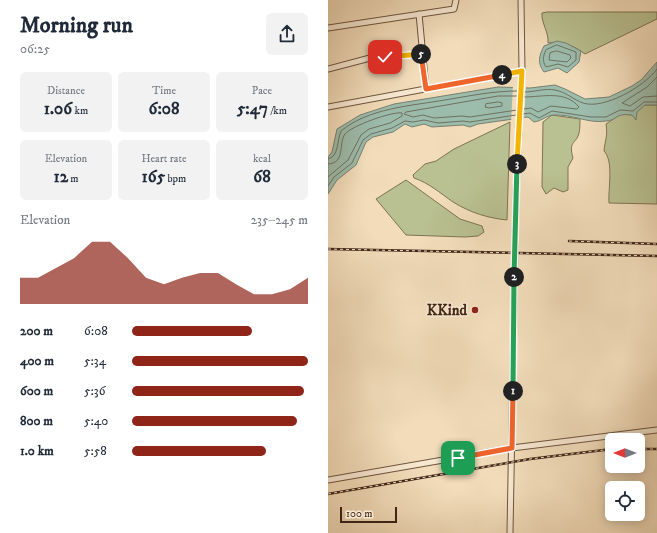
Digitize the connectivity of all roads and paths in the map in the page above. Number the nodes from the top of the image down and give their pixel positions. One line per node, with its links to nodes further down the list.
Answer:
1 (456, 0): 3 (street)
2 (521, 0): 7 (street)
3 (419, 14): 4 (street); 5 (street)
4 (328, 28)
5 (422, 54): 6 (street); 8 (street)
6 (328, 69)
7 (522, 71): 8 (street); 11 (street)
8 (426, 89): 9 (street)
9 (328, 108)
10 (657, 430): 11 (street)
11 (512, 448): 12 (street); 13 (street)
12 (328, 480)
13 (510, 533)

